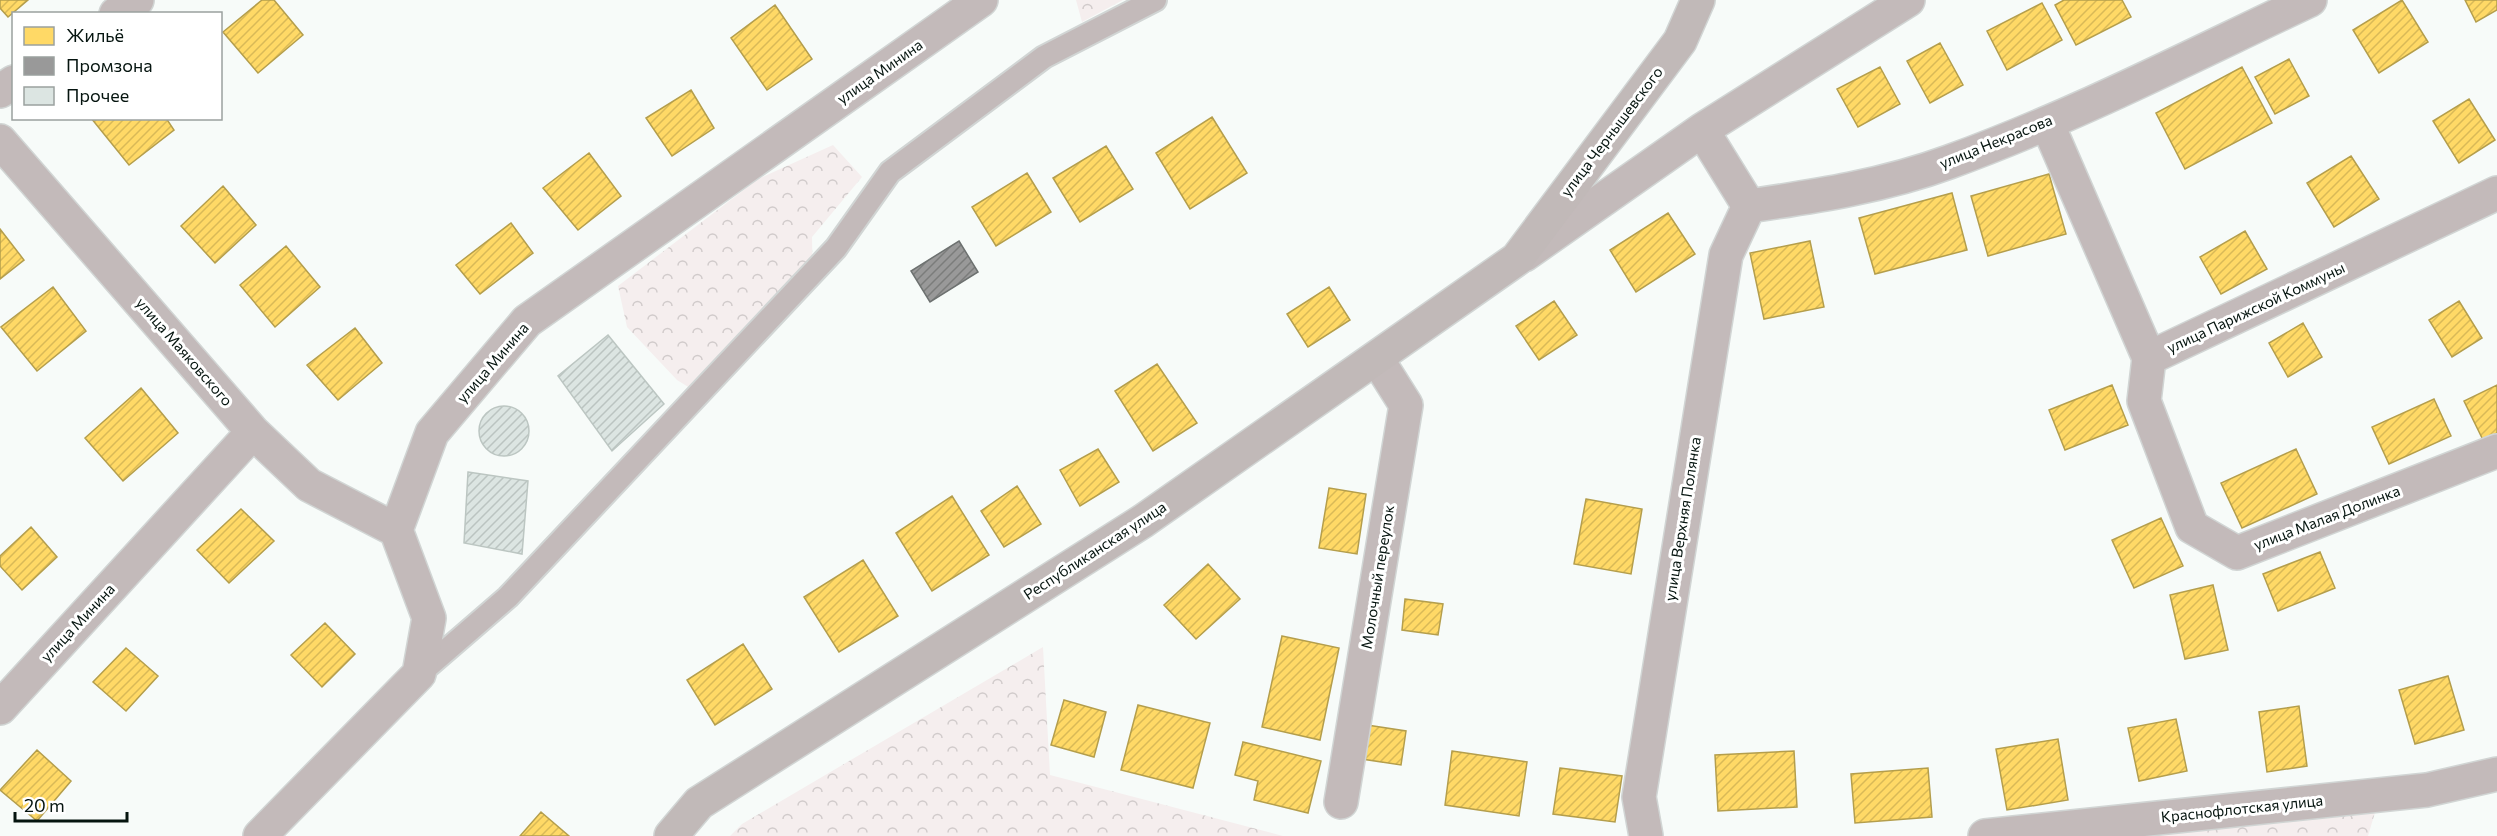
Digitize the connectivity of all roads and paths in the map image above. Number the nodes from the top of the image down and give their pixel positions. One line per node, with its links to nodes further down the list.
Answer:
1 (137, 0): 7 (street)
2 (981, 0): 18 (street, улица Минина)
3 (1155, 0): 19 (lane)
4 (1698, 0): 13 (street, улица Чернышевского)
5 (1908, 0): 9 (street)
6 (2310, 0): 8 (street, улица Некрасова)
7 (119, 12)
8 (2047, 123): 12 (street, улица Некрасова); 14 (street, улица Парижской Коммуны)
9 (1702, 130): 12 (street); 13 (street)
10 (0, 141): 16 (street, улица Маяковского)
11 (2497, 194): 14 (street, улица Парижской Коммуны)
12 (1749, 206): 26 (street, улица Верхняя Полянка)
13 (1517, 259): 15 (street, Республиканская улица)
14 (2149, 358): 17 (street, улица Малая Долинка)
15 (1377, 359): 22 (street, Молочный переулок); 25 (street, Республиканская улица)
16 (253, 432): 18 (street, улица Маяковского); 20 (street, улица Минина)
17 (2497, 451)
18 (396, 530): 19 (street)
19 (419, 674): 24 (street)
20 (0, 708)
21 (2497, 774): 23 (street, Краснофлотская улица)
22 (1341, 802)
23 (2112, 830): 27 (street, Краснофлотская улица)
24 (260, 836)
25 (671, 836)
26 (1646, 836)
27 (1985, 836)

